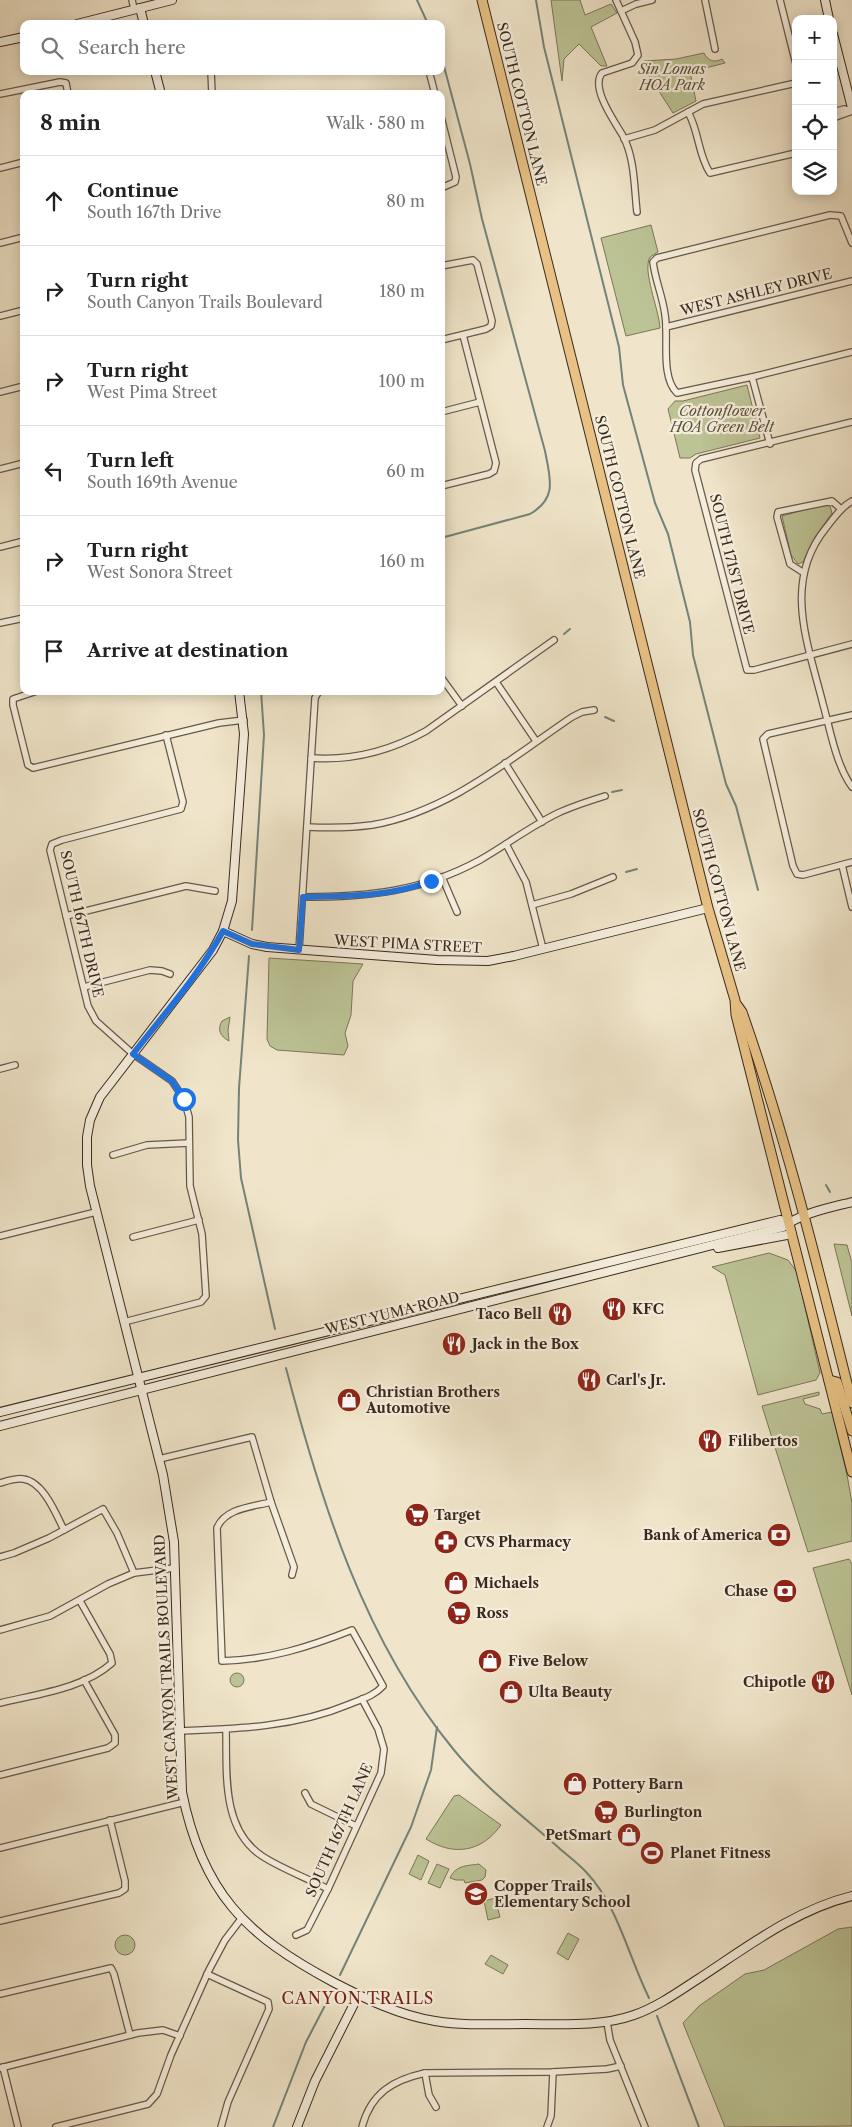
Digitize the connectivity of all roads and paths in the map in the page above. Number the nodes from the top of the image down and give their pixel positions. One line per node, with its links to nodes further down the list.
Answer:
1 (132, 0): 9 (street)
2 (172, 0): 9 (street)
3 (482, 0): 99 (main road, SOUTH COTTON LANE)
4 (616, 0): 10 (street)
5 (652, 0): 10 (street)
6 (705, 0): 16 (street)
7 (780, 0): 18 (street)
8 (825, 0): 11 (street)
9 (137, 9): 12 (street); 13 (street)
10 (621, 11): 35 (street)
11 (829, 15)
12 (93, 20)
13 (142, 20)
14 (20, 38): 15 (street)
15 (0, 42)
16 (715, 49)
17 (837, 50): 30 (street)
18 (795, 60)
19 (158, 75): 26 (street)
20 (211, 75): 27 (street)
21 (430, 75): 28 (street)
22 (792, 84): 32 (street)
23 (20, 90): 25 (street)
24 (20, 90): 29 (street)
25 (67, 90)
26 (160, 90)
27 (212, 90)
28 (434, 90)
29 (0, 94)
30 (852, 110): 31 (street); 33 (street)
31 (837, 111)
32 (688, 112): 35 (street); 36 (street)
33 (837, 116)
34 (445, 133): 39 (street)
35 (624, 139): 40 (street)
36 (792, 154)
37 (20, 163): 38 (street)
38 (0, 168)
39 (445, 186)
40 (637, 212)
41 (20, 238): 42 (street)
42 (0, 243)
43 (852, 243): 48 (street)
44 (445, 265): 49 (street)
45 (852, 282): 48 (street, WEST ASHLEY DRIVE)
46 (20, 311): 47 (street)
47 (0, 316)
48 (666, 327): 52 (street)
49 (463, 335): 50 (street); 55 (street)
50 (445, 339)
51 (852, 352): 52 (street)
52 (752, 377): 58 (street)
53 (20, 387): 54 (street)
54 (0, 392)
55 (480, 402): 56 (street); 61 (street)
56 (445, 411)
57 (852, 422): 58 (street)
58 (770, 444): 71 (street, SOUTH 171ST DRIVE)
59 (20, 464): 60 (street)
60 (0, 469)
61 (445, 485)
62 (852, 501): 63 (street)
63 (841, 510): 66 (street); 66 (street)
64 (20, 542): 65 (street)
65 (0, 547)
66 (804, 573): 71 (street)
67 (20, 619): 68 (street)
68 (0, 623)
69 (554, 640): 72 (street)
70 (852, 644): 71 (street)
71 (811, 655): 81 (street)
72 (496, 682): 77 (street); 83 (street)
73 (445, 683): 77 (street)
74 (25, 695): 82 (street)
75 (240, 695): 80 (street, WEST CANYON TRAILS BOULEVARD)
76 (316, 695): 84 (street)
77 (462, 706): 84 (street)
78 (594, 710): 83 (street)
79 (852, 714): 81 (street)
80 (244, 720): 82 (street); 102 (street, WEST CANYON TRAILS BOULEVARD)
81 (828, 721): 86 (street); 92 (street)
82 (166, 735): 101 (street, SOUTH 167TH DRIVE)
83 (536, 741): 85 (street)
84 (312, 758): 89 (street)
85 (505, 763): 88 (street); 89 (street)
86 (852, 787)
87 (605, 796): 88 (street)
88 (542, 822): 90 (street)
89 (307, 827): 96 (street)
90 (506, 844): 93 (street); 97 (street)
91 (852, 862): 92 (street)
92 (842, 865): 98 (street)
93 (442, 877): 96 (street); 100 (street)
94 (613, 877): 97 (street)
95 (215, 892): 101 (street)
96 (303, 897): 104 (street)
97 (532, 905): 103 (street)
98 (852, 907)
99 (708, 908): 103 (street, WEST PIMA STREET); 107 (main road, SOUTH COTTON LANE)
100 (457, 912)
101 (66, 916): 106 (street, SOUTH 167TH DRIVE)
102 (223, 931): 104 (street, WEST PIMA STREET); 108 (street, WEST CANYON TRAILS BOULEVARD)
103 (543, 949): 104 (street, WEST PIMA STREET)
104 (299, 950)
105 (170, 974): 106 (street)
106 (84, 987): 108 (street, SOUTH 167TH DRIVE)
107 (735, 1000): 109 (main road, SOUTH COTTON LANE); 112 (main road, SOUTH COTTON LANE)
108 (133, 1054): 113 (street, SOUTH 167TH DRIVE); 116 (street, WEST CANYON TRAILS BOULEVARD)
109 (748, 1057): 112 (main road); 119 (main road, SOUTH COTTON LANE)
110 (15, 1065): 111 (street)
111 (0, 1068)
112 (772, 1103): 117 (main road, SOUTH COTTON LANE)
113 (189, 1143): 114 (street); 118 (street, SOUTH 167TH DRIVE)
114 (113, 1155)
115 (852, 1202): 117 (street, WEST YUMA ROAD)
116 (96, 1212): 121 (street); 126 (street, WEST CANYON TRAILS BOULEVARD)
117 (804, 1216): 119 (street, WEST YUMA ROAD); 132 (main road, SOUTH COTTON LANE)
118 (199, 1220): 122 (street); 126 (street, SOUTH 167TH DRIVE)
119 (789, 1222): 120 (main road, SOUTH COTTON LANE); 123 (street, WEST YUMA ROAD); 124 (street, WEST YUMA ROAD)
120 (792, 1234): 123 (street); 130 (main road, SOUTH COTTON LANE)
121 (0, 1236)
122 (133, 1237)
123 (715, 1245): 125 (street, WEST YUMA ROAD)
124 (675, 1246): 125 (street); 127 (street, WEST YUMA ROAD)
125 (578, 1279): 128 (street, WEST YUMA ROAD)
126 (124, 1322): 129 (street, WEST CANYON TRAILS BOULEVARD)
127 (364, 1323): 128 (street); 129 (street, WEST YUMA ROAD)
128 (306, 1347): 131 (street, WEST YUMA ROAD)
129 (138, 1377): 131 (street, WEST CANYON TRAILS BOULEVARD); 133 (street, WEST YUMA ROAD)
130 (829, 1380): 135 (main road); 137 (main road, SOUTH COTTON LANE)
131 (142, 1390): 134 (street, WEST YUMA ROAD); 136 (street, WEST CANYON TRAILS BOULEVARD)
132 (852, 1403)
133 (0, 1412)
134 (0, 1426)
135 (852, 1431)
136 (159, 1460): 139 (street); 142 (street, WEST CANYON TRAILS BOULEVARD)
137 (852, 1472)
138 (0, 1483): 140 (street)
139 (271, 1502): 144 (street); 148 (street)
140 (64, 1530): 141 (street); 143 (street)
141 (0, 1557)
142 (174, 1568): 143 (street); 151 (street, WEST CANYON TRAILS BOULEVARD)
143 (134, 1573): 145 (street)
144 (292, 1575)
145 (80, 1601): 146 (street); 147 (street)
146 (0, 1630)
147 (84, 1680): 149 (street); 152 (street)
148 (362, 1700): 150 (street); 156 (street, SOUTH 167TH LANE)
149 (0, 1703)
150 (226, 1729): 151 (street); 158 (street)
151 (179, 1731): 154 (street, WEST CANYON TRAILS BOULEVARD)
152 (0, 1775)
153 (305, 1794): 156 (street)
154 (184, 1802): 155 (street); 160 (street, WEST CANYON TRAILS BOULEVARD)
155 (110, 1820): 157 (street); 161 (street)
156 (356, 1826): 158 (street, SOUTH 167TH LANE)
157 (0, 1848)
158 (328, 1888): 162 (street, SOUTH 167TH LANE)
159 (852, 1896): 166 (street, WEST CANYON TRAILS BOULEVARD)
160 (241, 1919): 163 (street); 165 (street, WEST CANYON TRAILS BOULEVARD)
161 (0, 1921)
162 (296, 1934)
163 (207, 1974): 168 (street); 176 (street)
164 (0, 1994): 167 (street)
165 (358, 1996): 166 (street, WEST CANYON TRAILS BOULEVARD); 177 (street)
166 (607, 2022): 169 (street)
167 (130, 2035): 168 (street); 170 (street)
168 (180, 2036): 175 (street)
169 (621, 2066): 171 (street); 180 (street)
170 (1, 2067): 174 (street)
171 (553, 2072): 172 (street); 179 (street)
172 (425, 2073): 173 (street); 178 (street)
173 (436, 2107)
174 (18, 2127)
175 (56, 2127)
176 (221, 2127)
177 (297, 2127)
178 (362, 2127)
179 (547, 2127)
180 (645, 2127)

